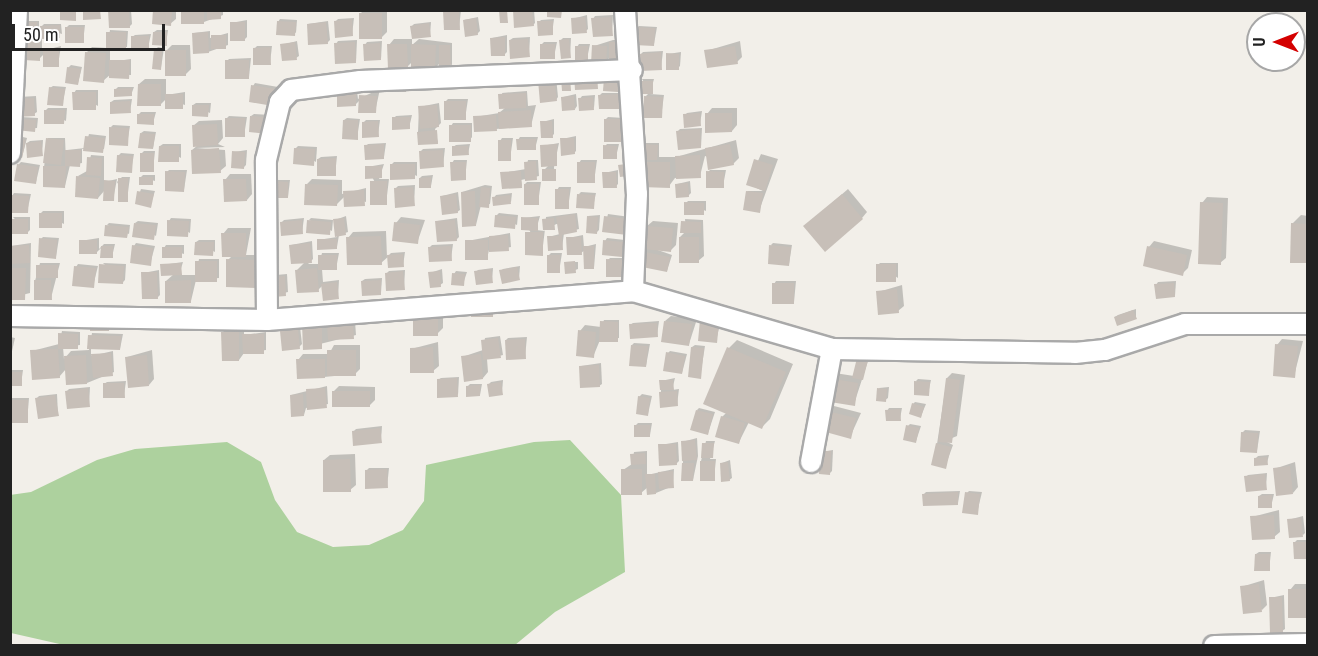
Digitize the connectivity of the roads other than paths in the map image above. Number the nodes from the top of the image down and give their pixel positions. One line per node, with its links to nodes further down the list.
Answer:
1 (17, 10): 4 (street)
2 (625, 10): 3 (street)
3 (632, 70): 5 (street); 7 (street)
4 (10, 153)
5 (633, 291): 7 (street); 9 (street)
6 (10, 316): 7 (street)
7 (267, 320)
8 (1308, 324): 9 (street)
9 (832, 349): 10 (street)
10 (811, 462)
11 (1308, 644): 12 (street)
12 (1214, 645)

